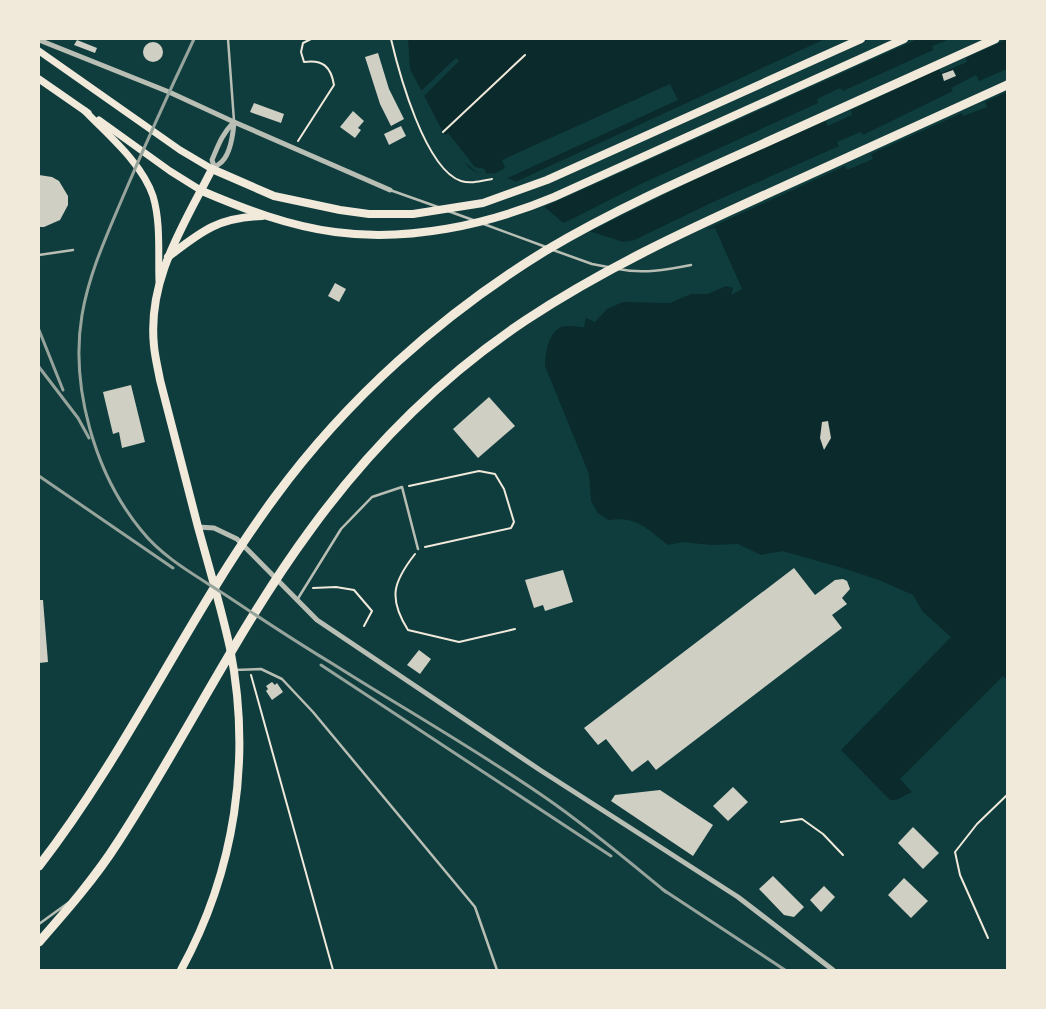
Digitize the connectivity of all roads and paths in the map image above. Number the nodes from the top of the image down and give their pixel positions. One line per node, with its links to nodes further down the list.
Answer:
1 (228, 39): 13 (lane)
2 (311, 39): 15 (path)
3 (391, 39): 17 (path)
4 (861, 39): 16 (main road)
5 (904, 39): 20 (main road)
6 (994, 39): 38 (highway)
7 (39, 40): 13 (street)
8 (39, 51): 16 (main road)
9 (525, 55): 14 (path)
10 (39, 79): 12 (main road)
11 (1007, 86): 39 (highway)
12 (85, 111): 18 (main road); 25 (main road)
13 (234, 122): 15 (street); 16 (street); 16 (street)
14 (443, 132)
15 (295, 148): 19 (street)
16 (213, 167): 18 (main road)
17 (492, 179)
18 (202, 190): 20 (main road); 23 (main road)
19 (390, 190): 24 (lane)
20 (268, 216): 23 (main road)
21 (73, 250): 22 (lane)
22 (39, 255)
23 (166, 259): 25 (main road)
24 (691, 265)
25 (159, 284): 27 (main road)
26 (402, 487): 28 (lane); 28 (path); 29 (lane)
27 (198, 527): 30 (street); 34 (main road)
28 (418, 549): 32 (path)
29 (304, 590): 30 (lane); 31 (path)
30 (297, 601): 46 (street)
31 (364, 626)
32 (515, 629)
33 (250, 668): 34 (lane); 44 (path); 45 (lane)
34 (234, 670): 43 (main road)
35 (1007, 795): 41 (path)
36 (781, 822): 37 (path)
37 (843, 855)
38 (39, 866)
39 (81, 894): 40 (lane); 42 (highway)
40 (39, 924)
41 (988, 938)
42 (39, 942)
43 (181, 970)
44 (333, 970)
45 (497, 970)
46 (833, 970)

